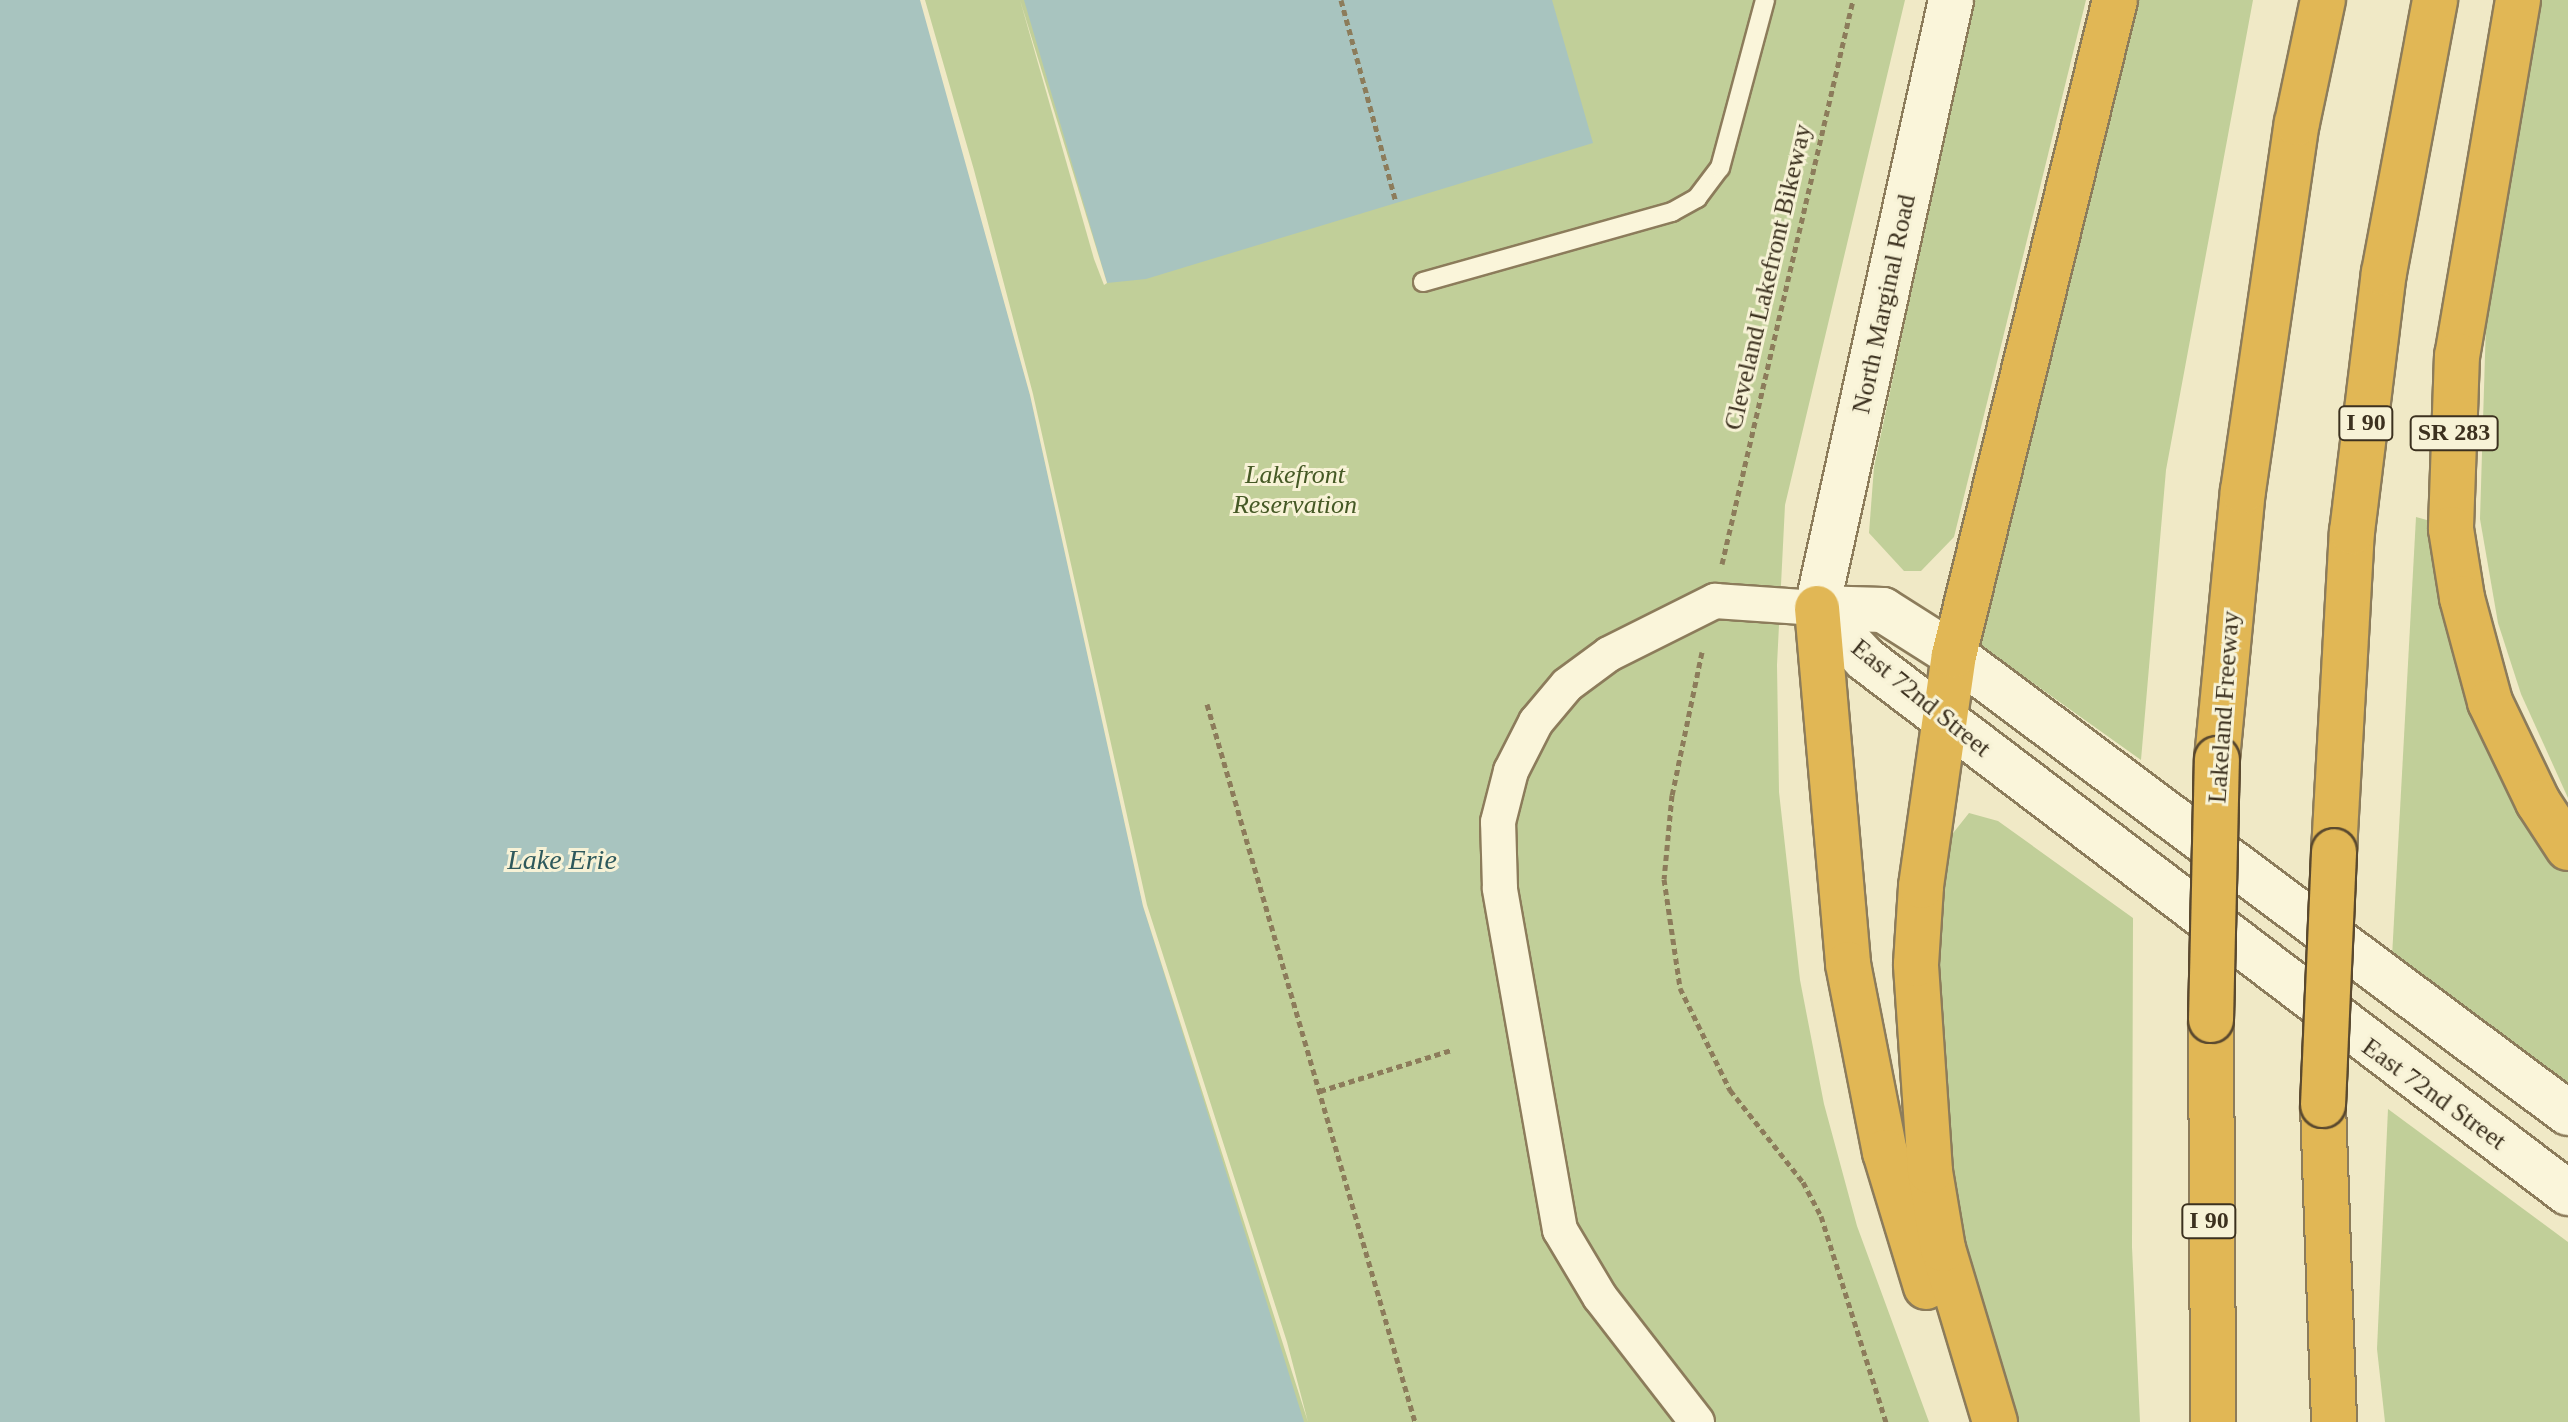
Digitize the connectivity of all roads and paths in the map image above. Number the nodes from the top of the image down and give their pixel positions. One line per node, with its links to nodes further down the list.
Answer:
1 (1341, 0): 9 (path)
2 (1765, 0): 10 (lane)
3 (1853, 0): 11 (path, Cleveland Lakefront Bikeway)
4 (1951, 0): 12 (main road, North Marginal Road)
5 (2115, 0): 14 (highway)
6 (2323, 0): 27 (highway, Lakeland Freeway / I 90, bridge)
7 (2435, 0): 28 (highway, I 90, bridge)
8 (2518, 0): 17 (highway, SR 283)
9 (1396, 202)
10 (1423, 282)
11 (1722, 564)
12 (1817, 608): 14 (main road, East 72nd Street); 16 (main road, East 72nd Street); 23 (street); 25 (highway)
13 (1705, 637): 24 (path)
14 (1954, 655): 16 (highway); 20 (main road, East 72nd Street)
15 (1207, 704): 19 (path)
16 (1947, 719): 21 (main road, East 72nd Street); 26 (highway)
17 (2568, 848)
18 (1452, 1050): 19 (path)
19 (1320, 1091): 22 (path)
20 (2568, 1113)
21 (2568, 1193)
22 (1415, 1422)
23 (1697, 1422)
24 (1886, 1422)
25 (1987, 1422)
26 (1995, 1422)
27 (2213, 1422)
28 (2334, 1422)

